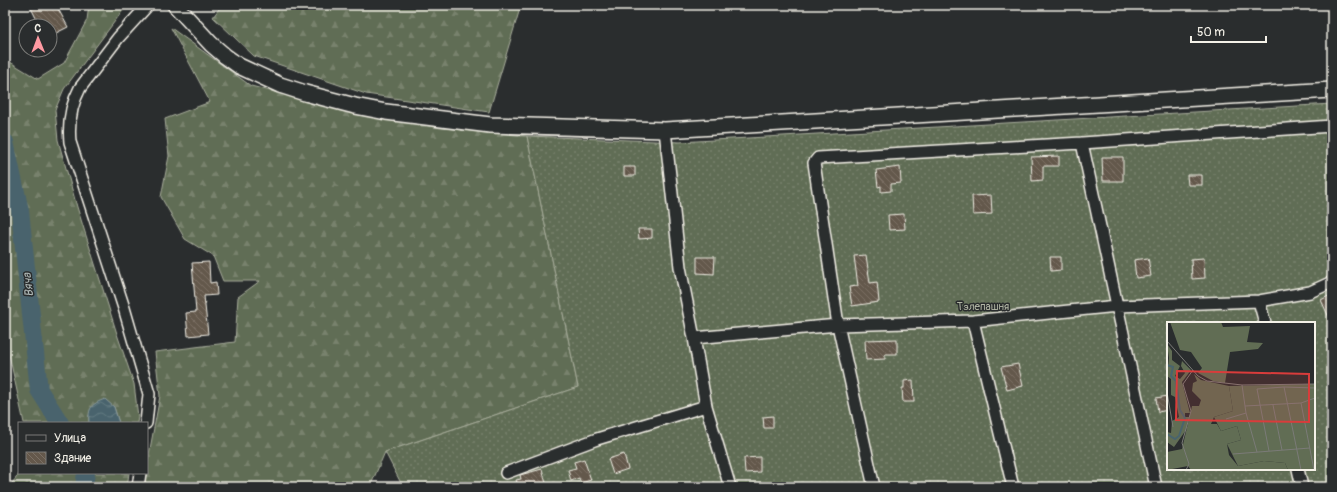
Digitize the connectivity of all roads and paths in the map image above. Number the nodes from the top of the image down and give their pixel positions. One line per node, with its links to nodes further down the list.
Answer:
1 (148, 5): 15 (street)
2 (175, 5): 5 (street)
3 (1332, 90): 5 (street)
4 (1332, 126): 6 (street)
5 (665, 130): 13 (street)
6 (1082, 143): 9 (street); 12 (street)
7 (1332, 282): 8 (street)
8 (1259, 301): 9 (street); 11 (street)
9 (1116, 306): 10 (street); 23 (street)
10 (973, 320): 12 (street); 22 (street)
11 (1264, 322)
12 (838, 325): 13 (street); 21 (street)
13 (694, 338): 14 (street)
14 (706, 406): 17 (street); 20 (street)
15 (146, 422)
16 (1298, 470): 24 (street)
17 (506, 472)
18 (140, 474): 19 (street)
19 (138, 487)
20 (730, 487)
21 (874, 487)
22 (1013, 487)
23 (1156, 487)
24 (1302, 487)

